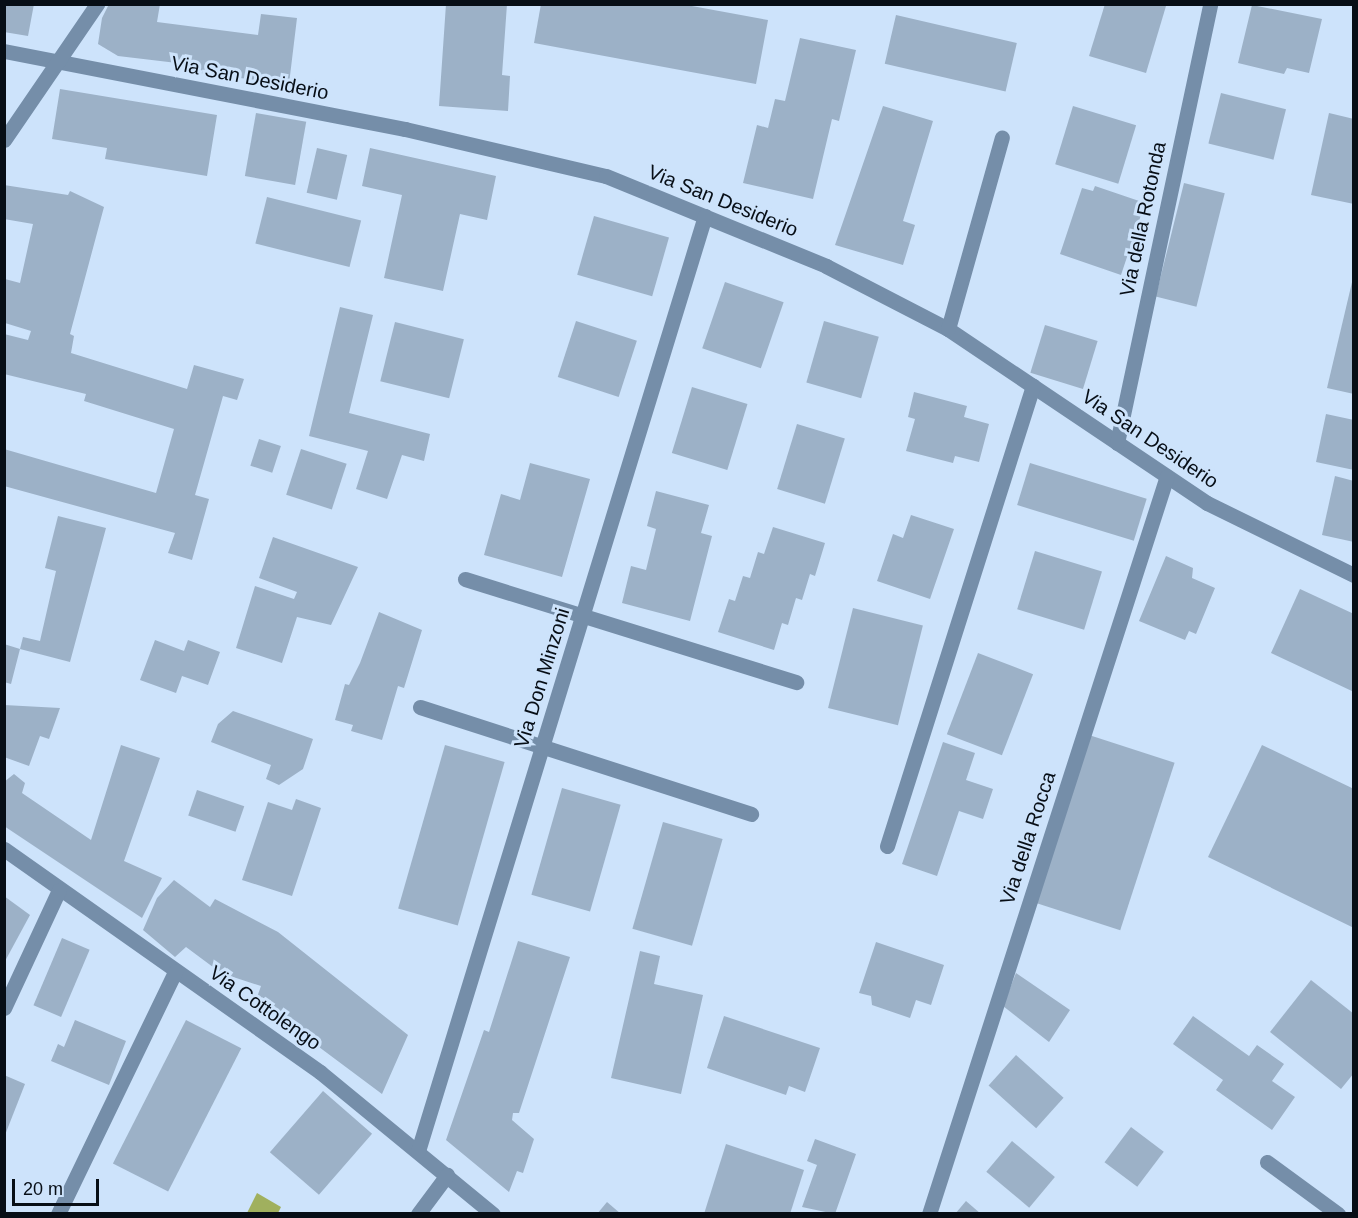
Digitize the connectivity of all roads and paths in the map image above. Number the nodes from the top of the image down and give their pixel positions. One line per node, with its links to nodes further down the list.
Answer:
1 (97, 4): 4 (street)
2 (1210, 4): 10 (street, Via della Rotonda)
3 (4, 51): 4 (street, Via San Desiderio)
4 (56, 63): 6 (street); 7 (street, Via San Desiderio)
5 (1002, 137): 8 (street)
6 (4, 140)
7 (705, 216): 8 (street, Via San Desiderio); 14 (street, Via Don Minzoni)
8 (948, 329): 9 (street, Via San Desiderio)
9 (1033, 386): 10 (street, Via San Desiderio); 19 (street)
10 (1118, 443): 11 (street, Via San Desiderio)
11 (1167, 476): 12 (street, Via San Desiderio); 30 (street, Via della Rocca)
12 (1353, 575)
13 (465, 579): 14 (street)
14 (583, 616): 15 (street); 17 (street, Via Don Minzoni)
15 (796, 682)
16 (420, 707): 17 (street)
17 (542, 747): 18 (street); 24 (street, Via Don Minzoni)
18 (751, 814)
19 (887, 846)
20 (4, 849): 21 (street, Via Cottolengo)
21 (59, 890): 22 (street, Via Cottolengo); 23 (street)
22 (175, 972): 24 (street, Via Cottolengo); 27 (street)
23 (4, 1008)
24 (417, 1151): 26 (street, Via Cottolengo)
25 (1267, 1162): 31 (street)
26 (447, 1176): 28 (street); 29 (street, Via Cottolengo)
27 (58, 1214)
28 (418, 1214)
29 (493, 1214)
30 (929, 1214)
31 (1338, 1214)

